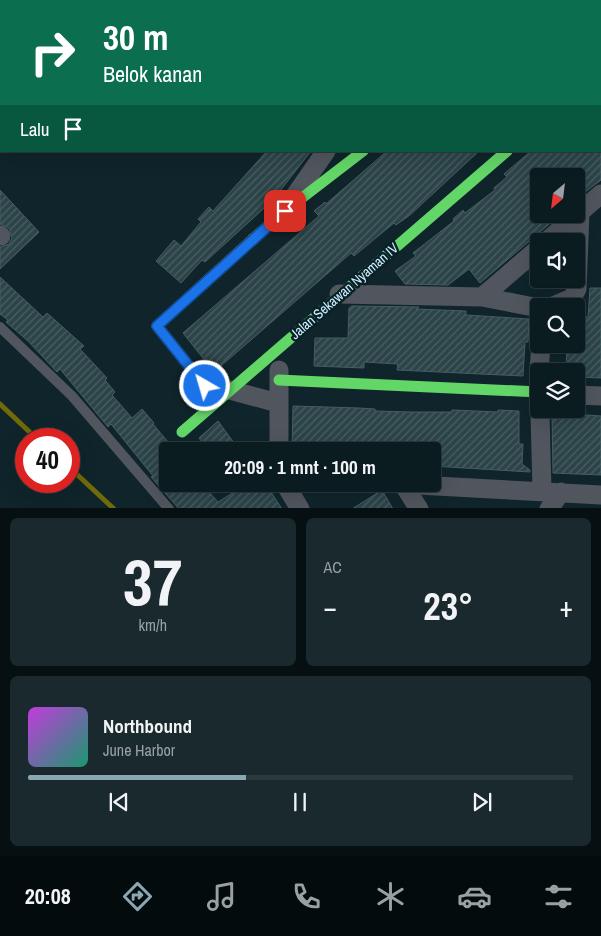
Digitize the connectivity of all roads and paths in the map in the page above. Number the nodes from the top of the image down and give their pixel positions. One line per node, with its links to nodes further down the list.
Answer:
1 (325, 152): 6 (street)
2 (362, 152): 6 (street)
3 (506, 152): 11 (street, Jalan Sekawan Nyaman IV)
4 (601, 194): 5 (street)
5 (585, 208)
6 (285, 211): 20 (street)
7 (568, 223): 9 (street)
8 (580, 223): 13 (street)
9 (556, 233)
10 (530, 256): 12 (street)
11 (339, 294): 12 (street); 16 (street, Jalan Sekawan Nyaman IV)
12 (482, 297): 14 (street)
13 (572, 298)
14 (530, 306)
15 (0, 327): 32 (lane)
16 (278, 348): 17 (street); 20 (street, Jalan Sekawan Nyaman IV)
17 (279, 380): 18 (street); 22 (street)
18 (530, 382)
19 (585, 395): 21 (street)
20 (223, 396): 22 (street); 24 (street, Jalan Sekawan Nyaman IV)
21 (601, 396)
22 (278, 403): 25 (street)
23 (539, 418): 27 (street)
24 (182, 432)
25 (279, 442)
26 (441, 486): 27 (street)
27 (542, 490): 30 (street)
28 (291, 492): 33 (street)
29 (408, 492): 34 (street)
30 (561, 492): 31 (street); 35 (street)
31 (601, 495)
32 (169, 508)
33 (300, 508)
34 (419, 508)
35 (549, 508)

